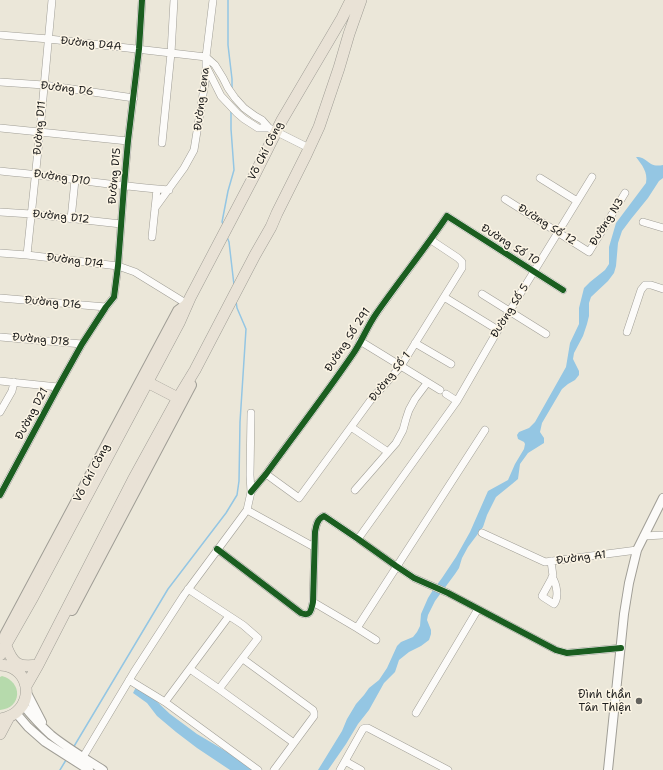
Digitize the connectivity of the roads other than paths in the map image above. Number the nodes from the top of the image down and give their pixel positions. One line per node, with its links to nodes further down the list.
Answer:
1 (52, 0): 8 (street, Đường D11)
2 (142, 0): 9 (street, Đường D15)
3 (174, 0): 10 (street)
4 (213, 0): 11 (street, Đường Lena)
5 (350, 0): 19 (highway, Võ Chí Công)
6 (361, 0): 23 (highway)
7 (0, 35): 8 (street, Đường D4A)
8 (48, 39): 9 (street, Đường D4A); 14 (street, Đường D11)
9 (139, 49): 10 (street, Đường D4A); 15 (street, Đường D15)
10 (171, 53): 11 (street, Đường D4A); 22 (street)
11 (206, 57): 12 (street, Đường Lena); 16 (street)
12 (206, 68): 17 (street); 31 (street, Đường Lena)
13 (0, 82): 14 (street, Đường D6)
14 (44, 86): 15 (street, Đường D6); 20 (street, Đường D11)
15 (134, 98): 21 (street, Đường D15)
16 (255, 116): 17 (street); 19 (street)
17 (251, 124): 19 (street)
18 (0, 128): 20 (street)
19 (272, 129): 23 (street); 56 (highway, Võ Chí Công)
20 (40, 131): 21 (street); 25 (street, Đường D11)
21 (128, 141): 29 (street, Đường D15)
22 (162, 143)
23 (307, 151): 68 (highway)
24 (0, 171): 25 (street, Đường D10)
25 (35, 174): 28 (street, Đường D10); 37 (street, Đường D11)
26 (592, 177): 34 (street, Đường Số 5)
27 (540, 178): 34 (street)
28 (75, 180): 29 (street, Đường D10); 39 (street)
29 (124, 186): 30 (street, Đường D10); 41 (street, Đường D15)
30 (157, 189): 31 (street, Đường D10); 35 (street)
31 (169, 190): 35 (street, Đường Lena)
32 (625, 193): 46 (street, Đường N3)
33 (505, 199): 43 (street, Đường Số 12)
34 (577, 201): 43 (street, Đường Số 5)
35 (155, 208): 44 (street)
36 (0, 212): 37 (street, Đường D12)
37 (31, 214): 39 (street, Đường D12); 48 (street, Đường D11)
38 (447, 216): 45 (street, Đường Số 291); 50 (street, Đường Số 10)
39 (71, 218): 41 (street, Đường D12)
40 (643, 222): 42 (street)
41 (121, 224): 49 (street, Đường D15)
42 (663, 228)
43 (558, 233): 46 (street, Đường Số 12); 50 (street, Đường Số 5)
44 (152, 237)
45 (431, 240): 54 (street, Đường Số 1); 63 (street, Đường Số 291)
46 (589, 252)
47 (0, 253): 48 (street, Đường D14)
48 (27, 255): 49 (street, Đường D14)
49 (118, 266): 56 (street, Đường D14); 57 (street, Đường D15)
50 (534, 272): 52 (street, Đường Số 10); 58 (street, Đường Số 5)
51 (663, 289): 60 (street)
52 (563, 290)
53 (482, 294): 58 (street)
54 (444, 297): 59 (street); 65 (street, Đường Số 1)
55 (0, 298): 57 (street, Đường D16)
56 (187, 304): 71 (highway, Võ Chí Công); 104 (main road, Võ Chí Công)
57 (106, 307): 64 (street, Đường D15)
58 (509, 311): 59 (street, Đường Số 5); 61 (street)
59 (498, 330): 75 (street, Đường Số 5)
60 (627, 332)
61 (546, 334)
62 (0, 337): 64 (street, Đường D18)
63 (360, 341): 67 (street); 81 (street, Đường Số 291)
64 (82, 344): 73 (street, Đường D21)
65 (415, 344): 66 (street); 67 (street, Đường Số 1)
66 (451, 364)
67 (401, 366): 72 (street); 78 (street, Đường Số 1)
68 (195, 370): 74 (highway); 108 (main road)
69 (0, 381): 70 (street)
70 (14, 382): 73 (street); 76 (street)
71 (147, 382): 74 (highway); 104 (highway, Võ Chí Công)
72 (427, 383): 75 (street); 80 (street)
73 (58, 387): 84 (street, Đường D21)
74 (178, 398): 108 (highway)
75 (457, 401): 90 (street, Đường Số 5)
76 (0, 412)
77 (251, 413): 83 (street)
78 (351, 427): 80 (street); 81 (street, Đường Số 1)
79 (485, 430): 95 (street)
80 (388, 452): 82 (street)
81 (266, 474): 83 (street, Đường Số 291)
82 (355, 490)
83 (251, 492): 86 (street)
84 (0, 495)
85 (663, 498): 89 (street)
86 (247, 510): 91 (street); 92 (street)
87 (482, 533): 94 (street, Đường A1)
88 (663, 535): 89 (street)
89 (644, 536): 93 (street)
90 (358, 539): 91 (street); 95 (street)
91 (314, 547): 98 (street)
92 (217, 550): 97 (street); 98 (street)
93 (637, 550): 94 (street, Đường A1); 103 (street)
94 (550, 561): 96 (street)
95 (396, 566): 99 (street); 101 (street)
96 (552, 577)
97 (188, 589): 100 (street); 110 (street)
98 (313, 602): 101 (street)
99 (478, 609): 103 (street); 114 (street)
100 (229, 616): 105 (street); 109 (street)
101 (357, 628): 102 (street)
102 (376, 640)
103 (621, 648): 128 (street)
104 (3, 650): 108 (highway)
105 (243, 659): 112 (street); 117 (street)
106 (0, 661): 111 (highway)
107 (0, 665): 111 (highway)
108 (38, 665): 111 (highway)
109 (190, 669): 112 (street); 113 (street)
110 (129, 680): 113 (street); 119 (street)
111 (27, 686): 115 (highway); 116 (street)
112 (219, 689): 117 (street)
113 (165, 702): 123 (street)
114 (416, 713)
115 (7, 719): 116 (street); 118 (street)
116 (50, 734): 118 (street)
117 (294, 744): 124 (street)
118 (64, 750): 119 (street)
119 (82, 761): 121 (street); 122 (street)
120 (345, 761): 125 (street); 126 (street); 127 (street)
121 (88, 770)
122 (104, 770)
123 (258, 770)
124 (274, 770)
125 (340, 770)
126 (361, 770)
127 (448, 770)
128 (608, 770)

